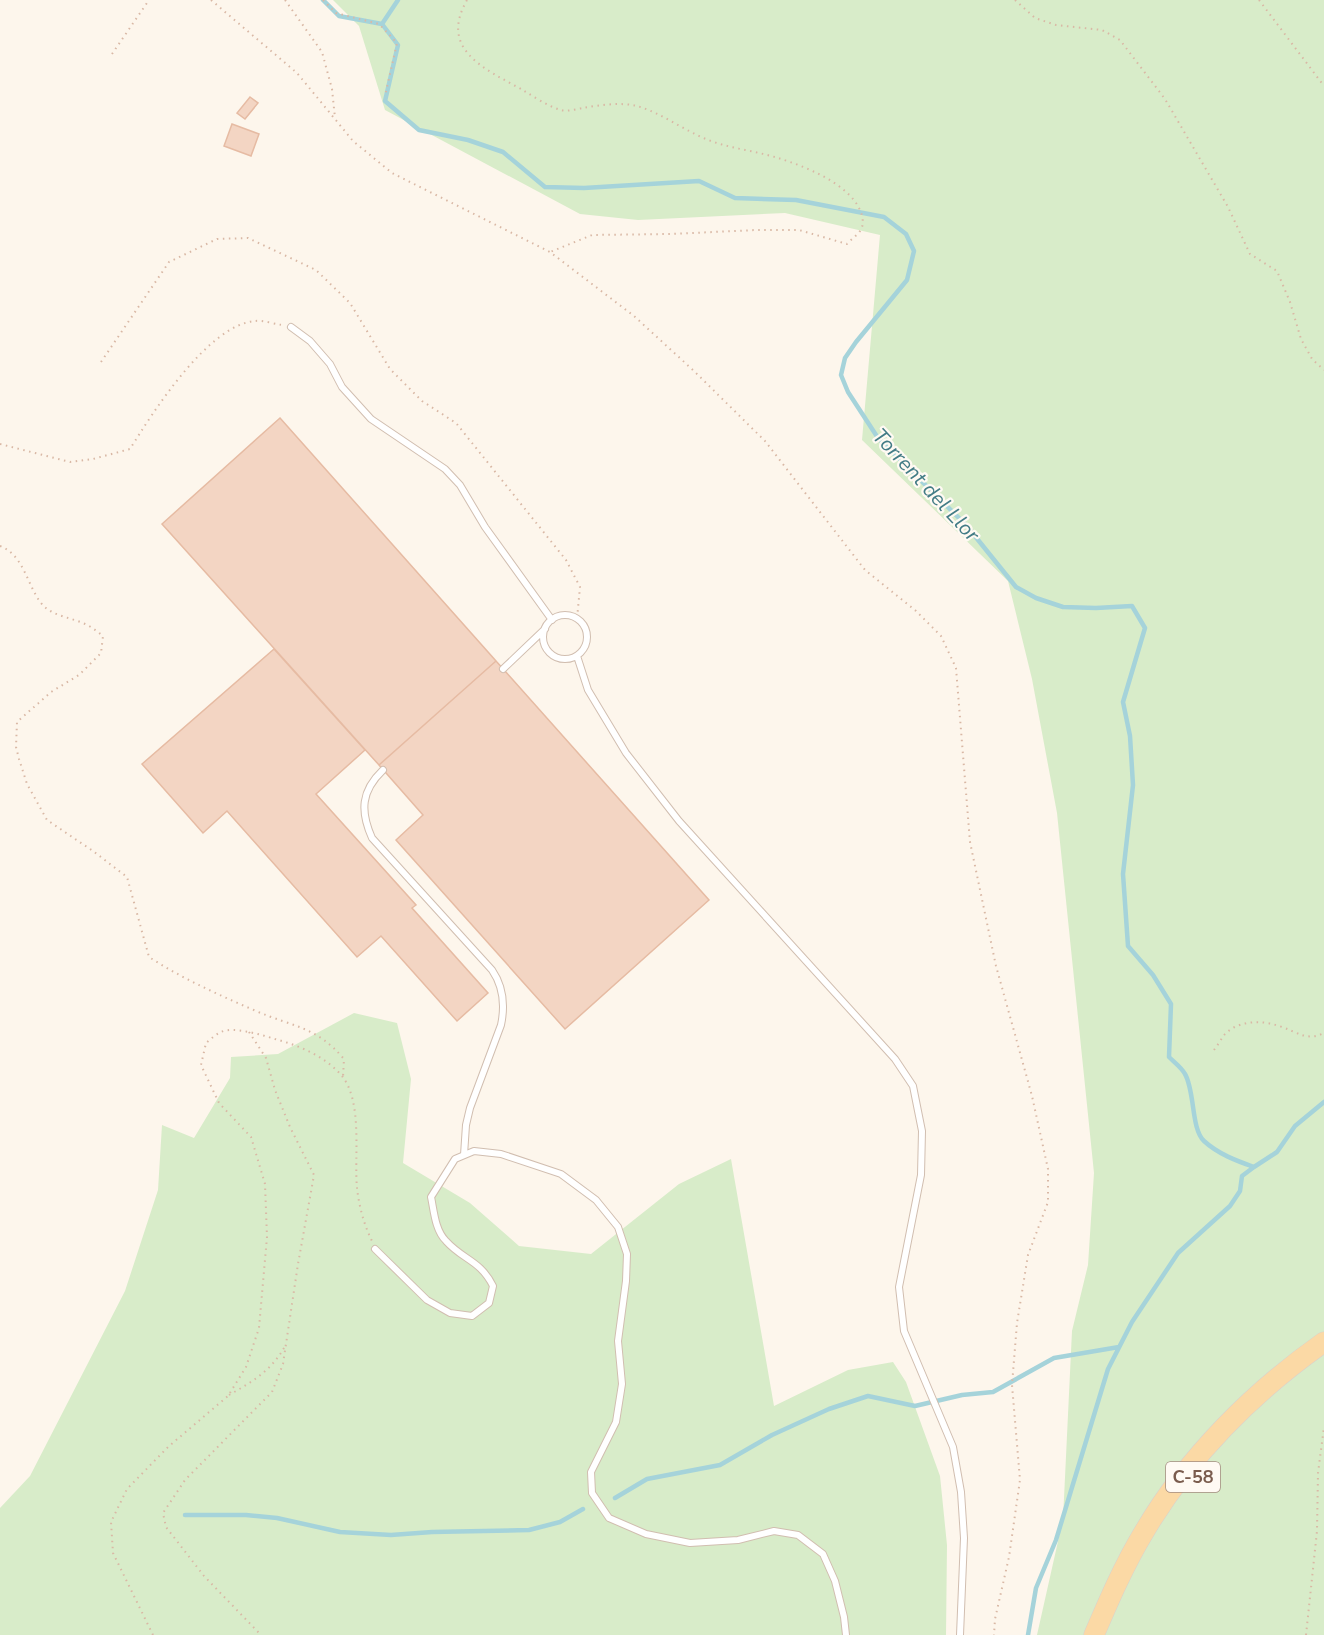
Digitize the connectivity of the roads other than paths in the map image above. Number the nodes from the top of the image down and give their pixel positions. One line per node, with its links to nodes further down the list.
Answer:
1 (291, 327): 2 (lane)
2 (552, 620): 3 (lane); 4 (lane)
3 (546, 629): 4 (lane); 5 (lane)
4 (577, 656): 12 (lane)
5 (503, 669)
6 (383, 770): 7 (lane)
7 (464, 1155): 8 (lane); 11 (lane)
8 (375, 1249)
9 (1324, 1342): 13 (main road, C-58)
10 (1324, 1353): 14 (main road, C-58)
11 (846, 1635)
12 (960, 1635)
13 (1094, 1635)
14 (1104, 1635)

